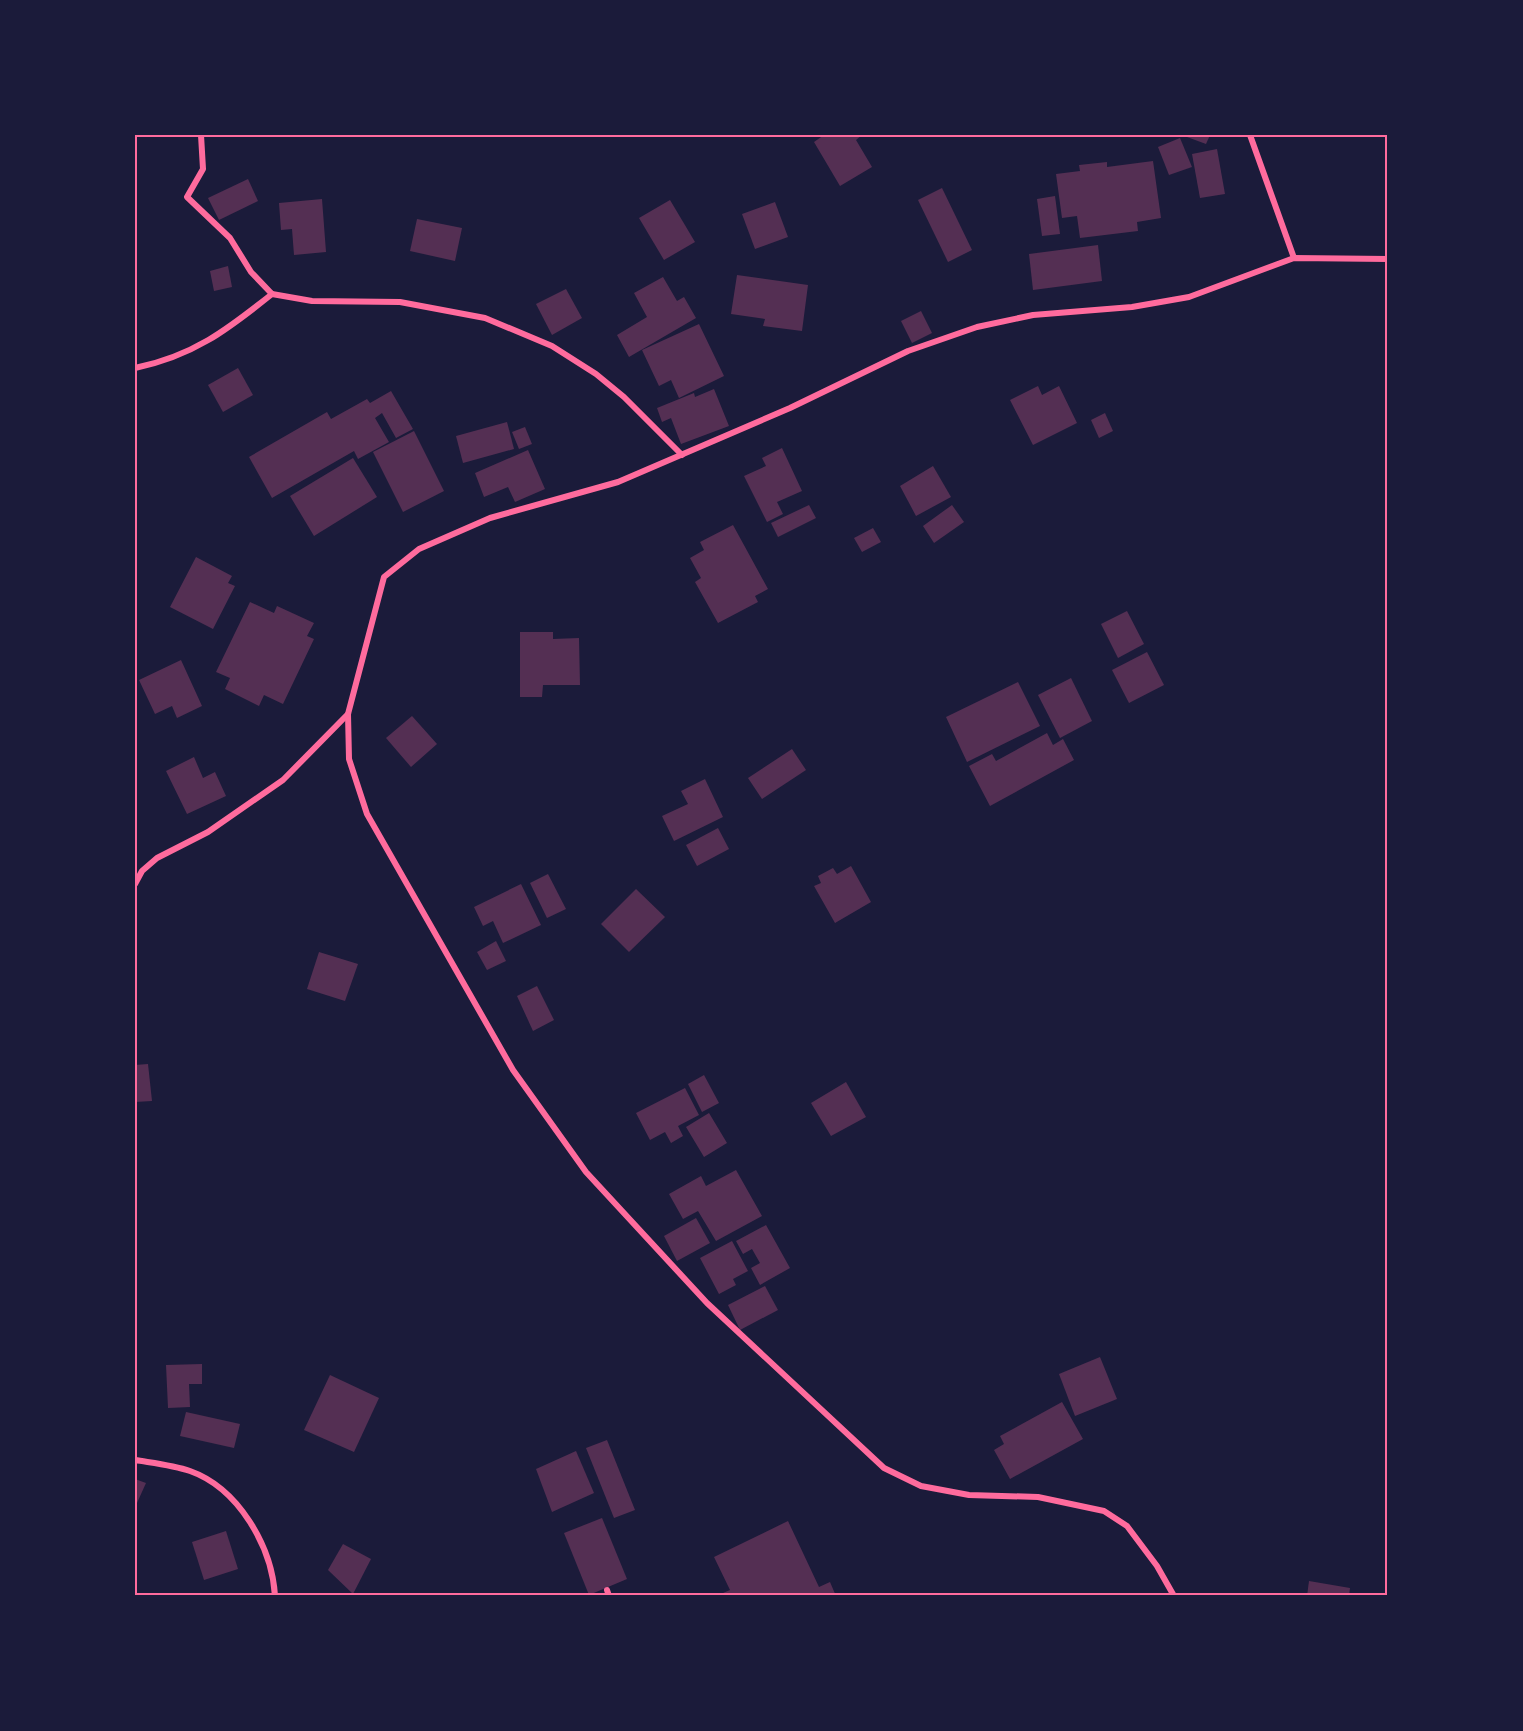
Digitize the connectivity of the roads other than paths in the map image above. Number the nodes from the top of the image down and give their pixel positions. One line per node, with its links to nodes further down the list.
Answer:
1 (201, 135): 5 (street)
2 (1251, 135): 3 (street)
3 (1294, 258): 4 (street); 7 (street)
4 (1388, 259)
5 (272, 294): 6 (street); 7 (street)
6 (135, 368)
7 (682, 455): 8 (street)
8 (348, 714): 9 (street); 12 (street)
9 (135, 884)
10 (135, 1460): 11 (street)
11 (275, 1596)
12 (1174, 1596)

